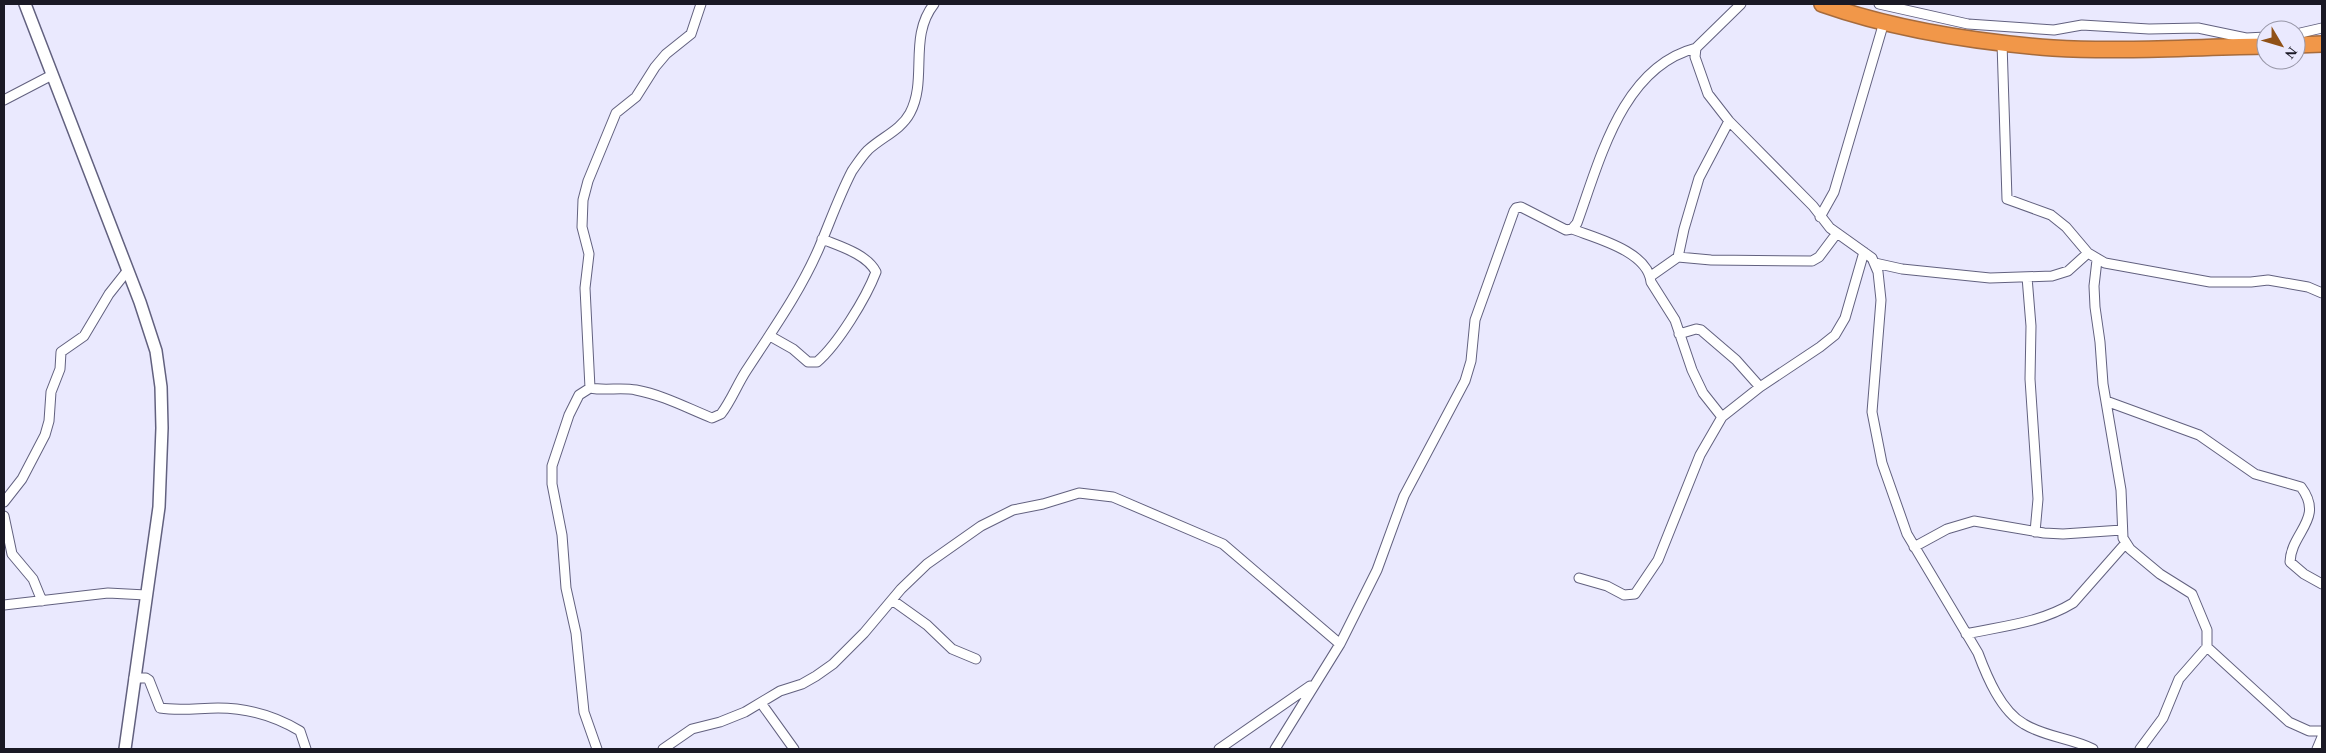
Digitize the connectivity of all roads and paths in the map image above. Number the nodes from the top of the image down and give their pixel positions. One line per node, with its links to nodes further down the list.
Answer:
1 (25, 4): 16 (main road)
2 (701, 4): 35 (street)
3 (934, 4): 22 (street)
4 (1742, 4): 15 (street)
5 (1822, 4): 7 (highway)
6 (1879, 4): 10 (street)
7 (1884, 22): 11 (highway); 19 (street)
8 (2322, 28): 9 (street)
9 (2306, 32)
10 (2256, 38)
11 (2002, 43): 14 (highway); 24 (street)
12 (2322, 44): 13 (highway)
13 (2306, 45)
14 (2256, 46)
15 (1696, 48): 18 (street); 20 (street)
16 (52, 74): 17 (street); 28 (main road)
17 (4, 100)
18 (1729, 121): 19 (street); 25 (street)
19 (1820, 217): 21 (street)
20 (1572, 229): 29 (street); 51 (street)
21 (1837, 233): 23 (street); 25 (street)
22 (822, 239): 33 (street); 33 (street)
23 (1864, 252): 27 (street); 34 (street)
24 (2088, 253): 26 (street); 30 (street)
25 (1678, 257): 29 (street)
26 (2097, 260): 31 (street); 36 (street)
27 (1876, 263): 30 (street); 43 (street)
28 (128, 270): 38 (street); 46 (main road)
29 (1651, 276): 32 (street)
30 (2028, 277): 41 (street)
31 (2322, 293)
32 (1679, 334): 34 (street); 37 (street)
33 (770, 336): 35 (street)
34 (1760, 387): 37 (street)
35 (590, 388): 61 (street)
36 (2106, 401): 40 (street); 45 (street)
37 (1722, 417): 44 (street)
38 (4, 502)
39 (4, 516): 48 (street)
40 (2122, 530): 41 (street); 42 (street)
41 (2035, 532): 43 (street)
42 (2126, 544): 50 (street); 52 (street)
43 (1914, 547): 50 (street)
44 (1579, 578)
45 (2322, 584)
46 (146, 595): 48 (street); 54 (main road)
47 (892, 600): 51 (street); 53 (street); 56 (street)
48 (42, 601): 49 (street)
49 (4, 605)
50 (1966, 634): 66 (street)
51 (1340, 644): 55 (street)
52 (2207, 647): 57 (street); 67 (street)
53 (976, 659)
54 (134, 678): 59 (main road); 60 (street)
55 (1314, 683): 64 (street); 65 (street)
56 (760, 703): 62 (street); 63 (street)
57 (2322, 731)
58 (2322, 738): 68 (street)
59 (125, 749)
60 (306, 749)
61 (597, 749)
62 (663, 749)
63 (794, 749)
64 (1219, 749)
65 (1275, 749)
66 (2093, 749)
67 (2140, 749)
68 (2317, 749)

